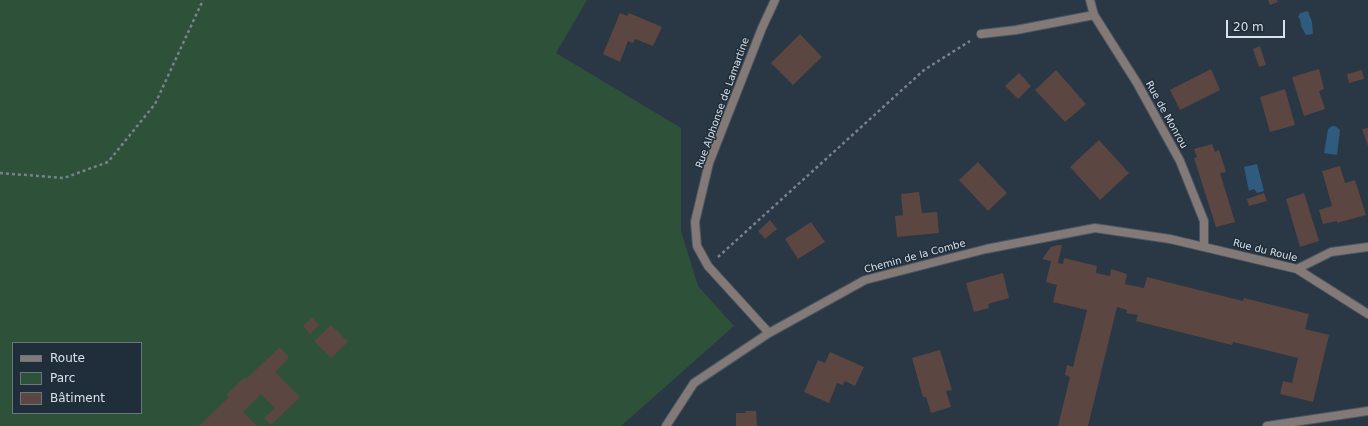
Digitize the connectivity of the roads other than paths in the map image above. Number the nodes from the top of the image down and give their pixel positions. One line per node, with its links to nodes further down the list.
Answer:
1 (775, 0): 10 (street, Rue Alphonse de Lamartine)
2 (1090, 0): 3 (street, Rue de Monrou)
3 (1094, 15): 4 (street); 6 (street, Rue de Monrou)
4 (981, 34)
5 (1170, 239): 6 (street, Rue du Roule); 10 (street, Chemin de la Combe)
6 (1204, 246): 8 (street, Rue du Roule)
7 (1368, 247): 8 (street)
8 (1298, 269): 9 (street, Rue du Roule)
9 (1368, 314)
10 (769, 333): 13 (street, Chemin de la Combe)
11 (1368, 411): 12 (street)
12 (1281, 425): 14 (street)
13 (666, 426)
14 (1267, 426)

